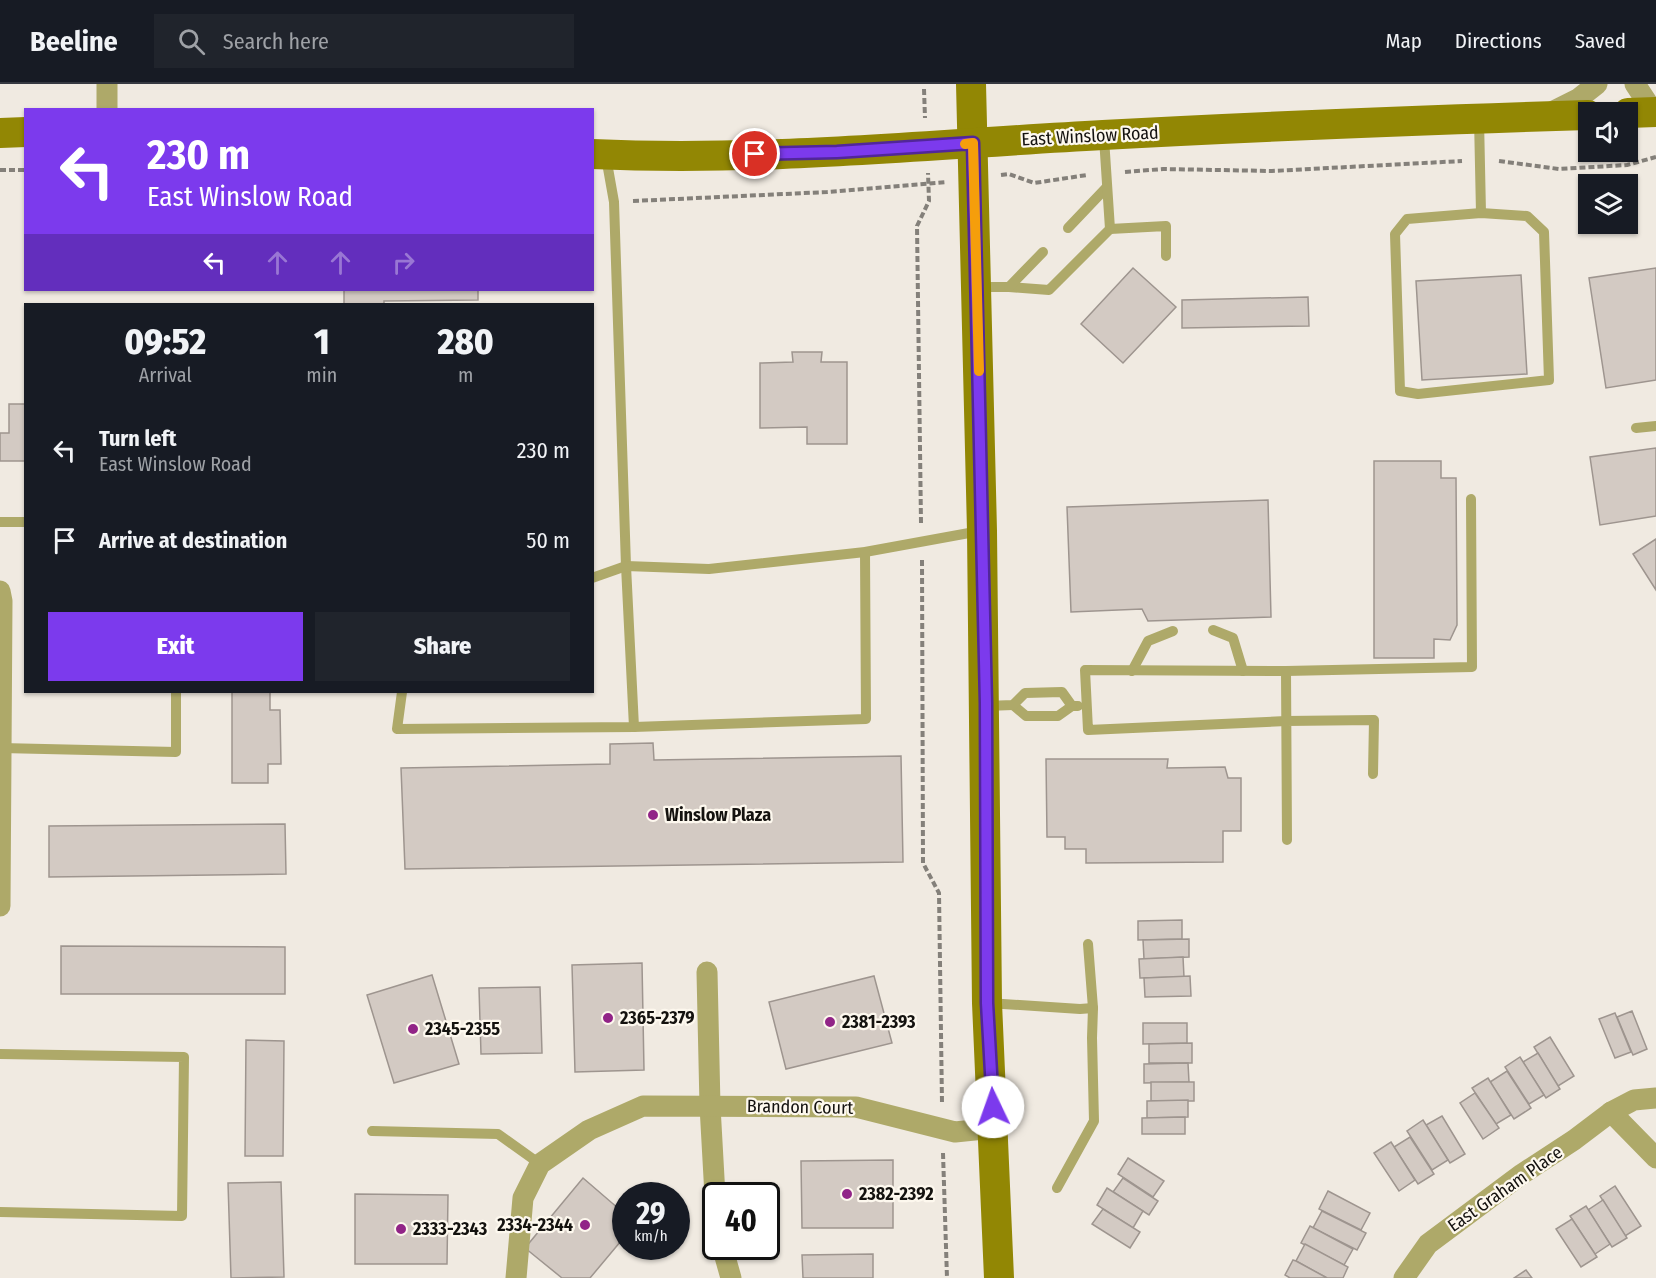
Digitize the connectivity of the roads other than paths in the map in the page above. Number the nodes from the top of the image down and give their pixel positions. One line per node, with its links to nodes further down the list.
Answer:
1 (106, 84): 5 (street)
2 (971, 84): 13 (street)
3 (1597, 84): 8 (street)
4 (1635, 84): 6 (street)
5 (107, 108)
6 (1648, 113)
7 (1578, 114): 8 (street, East Winslow Road)
8 (1544, 116): 9 (street, East Winslow Road)
9 (1479, 119): 12 (street, East Winslow Road); 16 (lane)
10 (24, 132): 11 (street)
11 (0, 133)
12 (1103, 135): 13 (street, East Winslow Road); 15 (lane)
13 (973, 143): 14 (street, East Winslow Road); 21 (street)
14 (599, 154): 30 (lane)
15 (1106, 188): 17 (lane); 18 (lane)
16 (1481, 213): 16 (lane)
17 (1068, 228)
18 (1110, 229): 20 (lane); 22 (lane)
19 (1043, 252): 22 (lane)
20 (1166, 256)
21 (977, 287): 22 (lane); 28 (street)
22 (1009, 287)
23 (1656, 426): 24 (lane)
24 (1636, 428)
25 (1471, 499): 37 (lane)
26 (0, 522): 27 (lane)
27 (24, 522)
28 (982, 531): 29 (lane); 40 (street)
29 (865, 552): 30 (lane); 44 (lane)
30 (626, 566): 31 (lane); 44 (lane)
31 (594, 577)
32 (1, 598): 45 (street)
33 (1173, 630): 35 (lane)
34 (1213, 630): 36 (lane)
35 (1132, 670): 36 (lane); 42 (lane)
36 (1243, 671): 37 (lane)
37 (1286, 671): 43 (lane)
38 (176, 693): 45 (lane)
39 (402, 693): 44 (lane)
40 (999, 706): 41 (lane); 41 (lane); 52 (street)
41 (1072, 706): 42 (lane)
42 (1088, 706): 43 (lane)
43 (1286, 721): 47 (lane); 48 (lane)
44 (634, 727)
45 (1, 748): 46 (street)
46 (0, 772): 49 (street)
47 (1373, 774)
48 (1287, 840)
49 (0, 906)
50 (1088, 944): 53 (lane)
51 (707, 972): 56 (street)
52 (987, 1003): 53 (lane); 58 (street)
53 (1094, 1008): 63 (lane)
54 (0, 1054): 64 (lane)
55 (1656, 1098): 57 (street, East Graham Place)
56 (710, 1106): 58 (street, Brandon Court); 61 (street, Brandon Court); 62 (street)
57 (1611, 1112): 60 (street); 66 (street, East Graham Place)
58 (994, 1128): 69 (street)
59 (372, 1131): 61 (lane)
60 (1656, 1158)
61 (540, 1164): 67 (street, Brandon Court)
62 (714, 1182)
63 (1057, 1188)
64 (0, 1212)
65 (726, 1260): 68 (street)
66 (1407, 1276)
67 (516, 1278)
68 (731, 1278)
69 (999, 1278)

